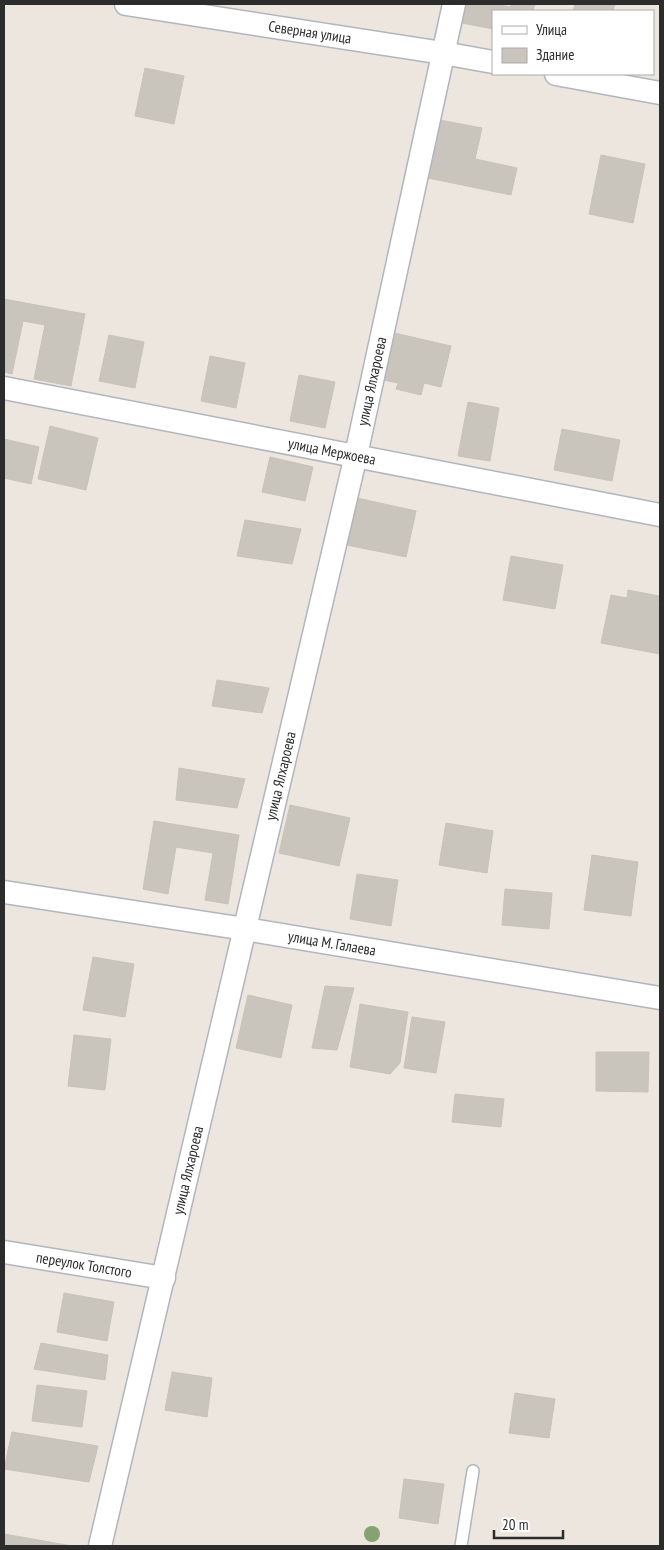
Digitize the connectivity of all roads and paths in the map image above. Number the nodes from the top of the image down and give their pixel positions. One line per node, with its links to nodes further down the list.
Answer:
1 (454, 4): 3 (street, улица Ялхароева)
2 (134, 5): 3 (street, Северная улица)
3 (443, 53): 4 (street, Северная улица); 8 (street, улица Ялхароева)
4 (492, 62)
5 (561, 75): 6 (street)
6 (660, 93)
7 (4, 388): 8 (street, улица Мержоева)
8 (356, 456): 9 (street, улица Мержоева); 11 (street, улица Ялхароева)
9 (660, 515)
10 (4, 892): 11 (street, улица М. Галаева)
11 (245, 929): 12 (street, улица М. Галаева); 14 (street, улица Ялхароева)
12 (660, 998)
13 (4, 1252): 14 (street, переулок Толстого)
14 (164, 1278): 16 (street, улица Ялхароева)
15 (473, 1471): 17 (lane)
16 (100, 1546)
17 (462, 1546)

